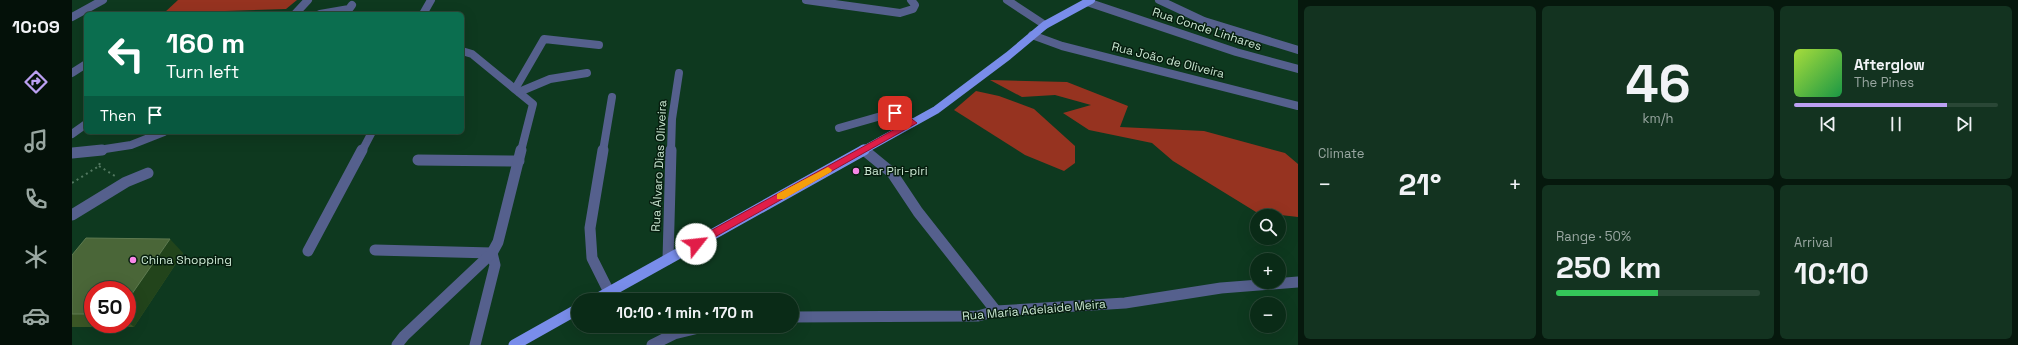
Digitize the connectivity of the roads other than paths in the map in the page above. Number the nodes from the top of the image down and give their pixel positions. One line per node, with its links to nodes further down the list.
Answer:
1 (103, 0): 13 (street)
2 (308, 0): 10 (street)
3 (431, 0): 12 (street)
4 (806, 0): 5 (street)
5 (911, 0)
6 (1007, 0): 14 (street)
7 (1159, 0): 17 (street)
8 (1089, 1): 14 (main road); 20 (street, Rua Conde Linhares)
9 (352, 5): 11 (street)
10 (297, 12)
11 (332, 12)
12 (424, 12)
13 (72, 17)
14 (1045, 25): 15 (main road)
15 (1032, 35): 26 (street, Rua João de Oliveira); 27 (main road)
16 (599, 45): 24 (street)
17 (1298, 50)
18 (467, 52): 24 (street)
19 (84, 65): 21 (street)
20 (1298, 70)
21 (72, 73)
22 (587, 73): 24 (street)
23 (678, 74): 42 (street, Rua Álvaro Dias Oliveira)
24 (517, 90): 36 (street)
25 (612, 97): 44 (street)
26 (1298, 106)
27 (912, 123): 29 (street); 33 (main road)
28 (84, 125): 30 (street)
29 (839, 128)
30 (72, 134)
31 (161, 134): 34 (street)
32 (371, 134): 40 (street)
33 (864, 150): 42 (main road); 45 (street)
34 (72, 153)
35 (418, 160): 36 (street)
36 (519, 161): 41 (street)
37 (148, 173): 38 (street)
38 (72, 215)
39 (375, 250): 41 (street)
40 (308, 251)
41 (492, 253): 49 (street); 50 (street)
42 (668, 259): 44 (main road)
43 (1298, 282): 45 (street, Rua Maria Adelaide Meira)
44 (609, 292)
45 (996, 311): 47 (street, Rua Maria Adelaide Meira)
46 (571, 313): 51 (main road)
47 (799, 317)
48 (678, 333): 52 (street)
49 (397, 345)
50 (475, 345)
51 (514, 345)
52 (652, 345)

